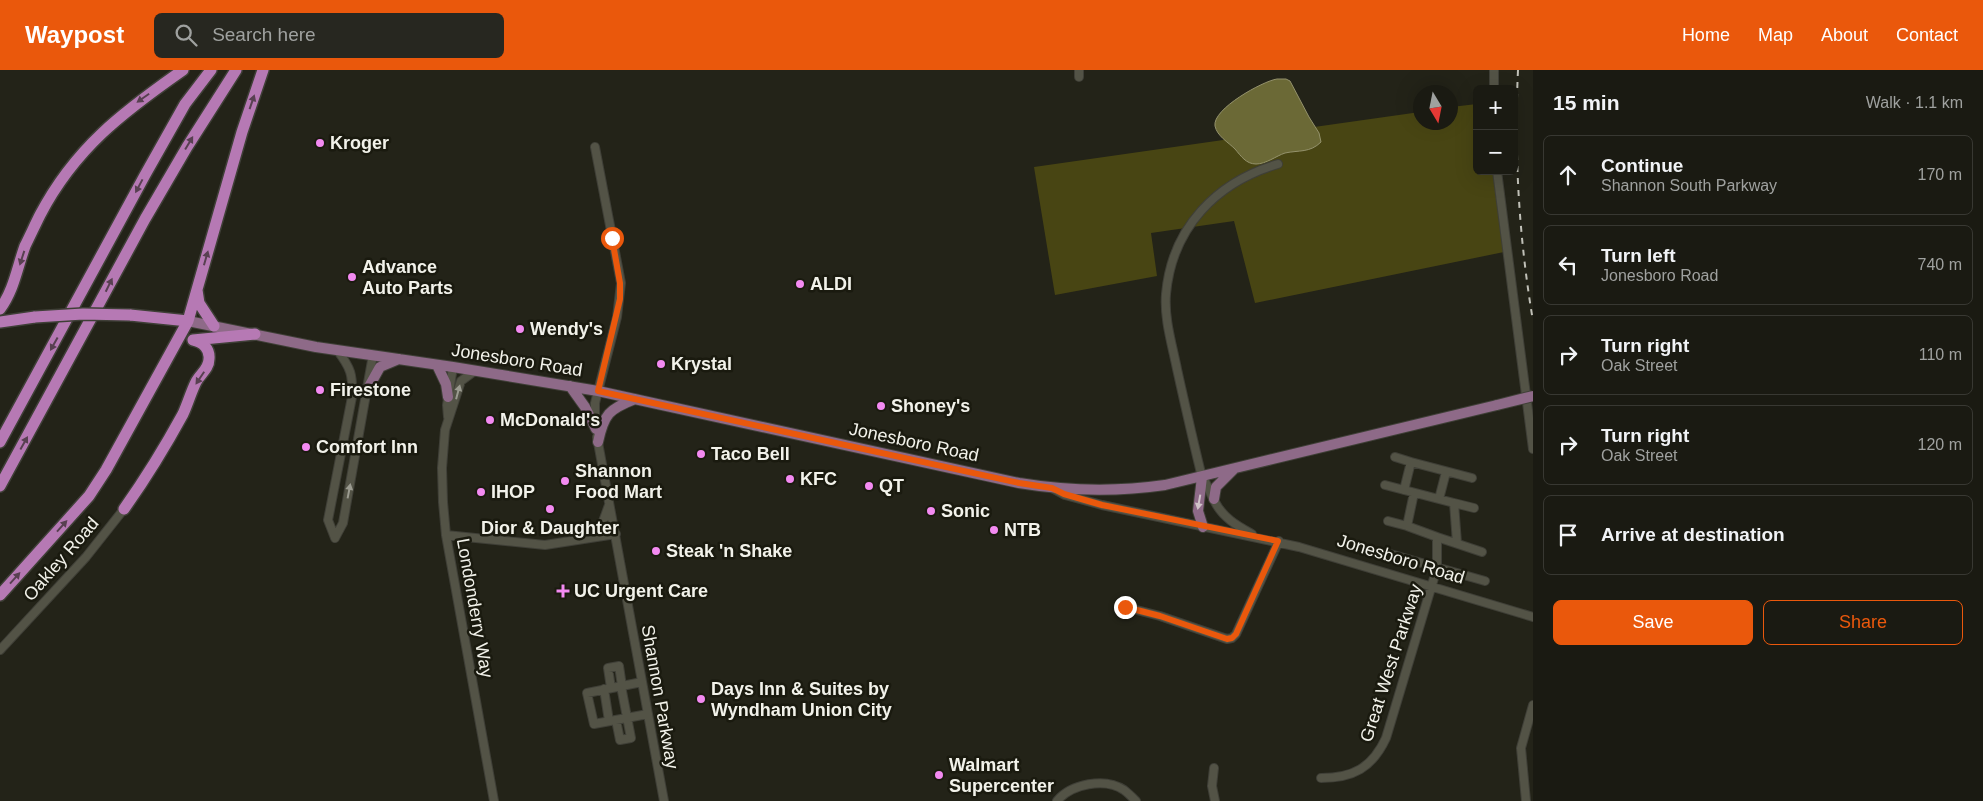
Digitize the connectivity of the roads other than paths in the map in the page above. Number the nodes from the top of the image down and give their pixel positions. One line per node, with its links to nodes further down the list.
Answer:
1 (183, 70): 11 (highway, one-way to 11)
2 (211, 70): 34 (highway, one-way to 34)
3 (236, 70): 44 (highway, one-way to 3)
4 (263, 70): 10 (highway, one-way to 4)
5 (1494, 70): 6 (street)
6 (1494, 85)
7 (595, 147): 27 (street, Shannon Parkway)
8 (1278, 164): 41 (street)
9 (1498, 175): 36 (street)
10 (197, 288): 14 (highway); 16 (highway)
11 (10, 293): 12 (highway); 13 (highway)
12 (0, 309)
13 (15, 320): 14 (highway, Jonesboro Road, bridge); 15 (highway, Jonesboro Road)
14 (188, 321): 16 (main road, Jonesboro Road); 19 (highway)
15 (1, 325)
16 (214, 326): 17 (main road, Jonesboro Road)
17 (254, 334): 18 (highway); 20 (main road, Jonesboro Road)
18 (193, 340): 19 (highway); 53 (highway, one-way to 53)
19 (173, 348): 69 (highway, one-way to 19)
20 (337, 350): 21 (main road, Jonesboro Road); 28 (street, one-way to 28)
21 (373, 356): 22 (main road, Jonesboro Road); 28 (street)
22 (399, 359): 23 (main road, Jonesboro Road); 28 (main road)
23 (437, 365): 24 (main road, Jonesboro Road); 29 (main road)
24 (454, 367): 25 (main road, Jonesboro Road); 29 (street, Londonderry Way)
25 (476, 370): 26 (main road, Jonesboro Road); 32 (street, Londonderry Way, one-way to 25)
26 (570, 386): 27 (main road, Jonesboro Road); 33 (main road)
27 (598, 391): 31 (main road, Jonesboro Road); 33 (street, Shannon Parkway)
28 (366, 392)
29 (448, 396): 32 (street, Londonderry Way)
30 (1533, 396): 39 (main road, bridge)
31 (635, 399): 35 (main road); 45 (main road, Jonesboro Road)
32 (448, 419): 57 (street, Londonderry Way)
33 (596, 429): 35 (street, Shannon Parkway)
34 (0, 442)
35 (598, 442): 50 (street, Shannon Parkway)
36 (1533, 449)
37 (1395, 457): 38 (street)
38 (1411, 462): 40 (street); 46 (street)
39 (1235, 469): 41 (main road); 48 (main road)
40 (1446, 472): 42 (street); 49 (street)
41 (1202, 477): 45 (main road, Jonesboro Road); 48 (street, Jonesboro Road); 56 (main road, one-way to 56)
42 (1472, 478)
43 (1385, 485): 46 (street)
44 (0, 486)
45 (1052, 488): 56 (street, Jonesboro Road)
46 (1404, 490): 47 (street)
47 (1414, 492): 49 (street); 55 (street)
48 (1214, 499): 59 (street, Jonesboro Road)
49 (1439, 499): 51 (street)
50 (610, 503): 58 (street, Shannon Parkway); 61 (street)
51 (1454, 503): 52 (street); 63 (street)
52 (1474, 508)
53 (124, 509): 72 (street, Oakley Road)
54 (1388, 521): 55 (street)
55 (1407, 526): 60 (street)
56 (1203, 527): 59 (street, Jonesboro Road)
57 (446, 534): 61 (street); 82 (street, Londonderry Way)
58 (616, 534): 61 (street); 73 (street, Shannon Parkway)
59 (1258, 537): 62 (street, Jonesboro Road)
60 (1436, 537): 63 (street); 66 (street, Great West Parkway)
61 (574, 541)
62 (1278, 541): 68 (street, Jonesboro Road); 70 (street)
63 (1457, 543): 64 (street)
64 (1482, 552)
65 (1390, 554): 66 (street)
66 (1437, 568): 67 (street); 68 (street, Great West Parkway)
67 (1485, 581)
68 (1432, 586): 71 (street, Jonesboro Road); 81 (street, Great West Parkway)
69 (0, 595)
70 (1125, 607)
71 (1533, 617)
72 (0, 650)
73 (642, 682): 74 (street); 77 (street, Shannon Parkway)
74 (622, 686): 75 (street); 75 (street); 78 (street)
75 (607, 689): 79 (street); 79 (street)
76 (1533, 705): 87 (street)
77 (648, 714): 78 (street); 83 (street, Shannon Parkway)
78 (627, 718): 79 (street); 79 (street)
79 (613, 720)
80 (1214, 768): 86 (street)
81 (1321, 778)
82 (494, 801)
83 (664, 801)
84 (1057, 801): 85 (street)
85 (1136, 801)
86 (1215, 801)
87 (1526, 801)

